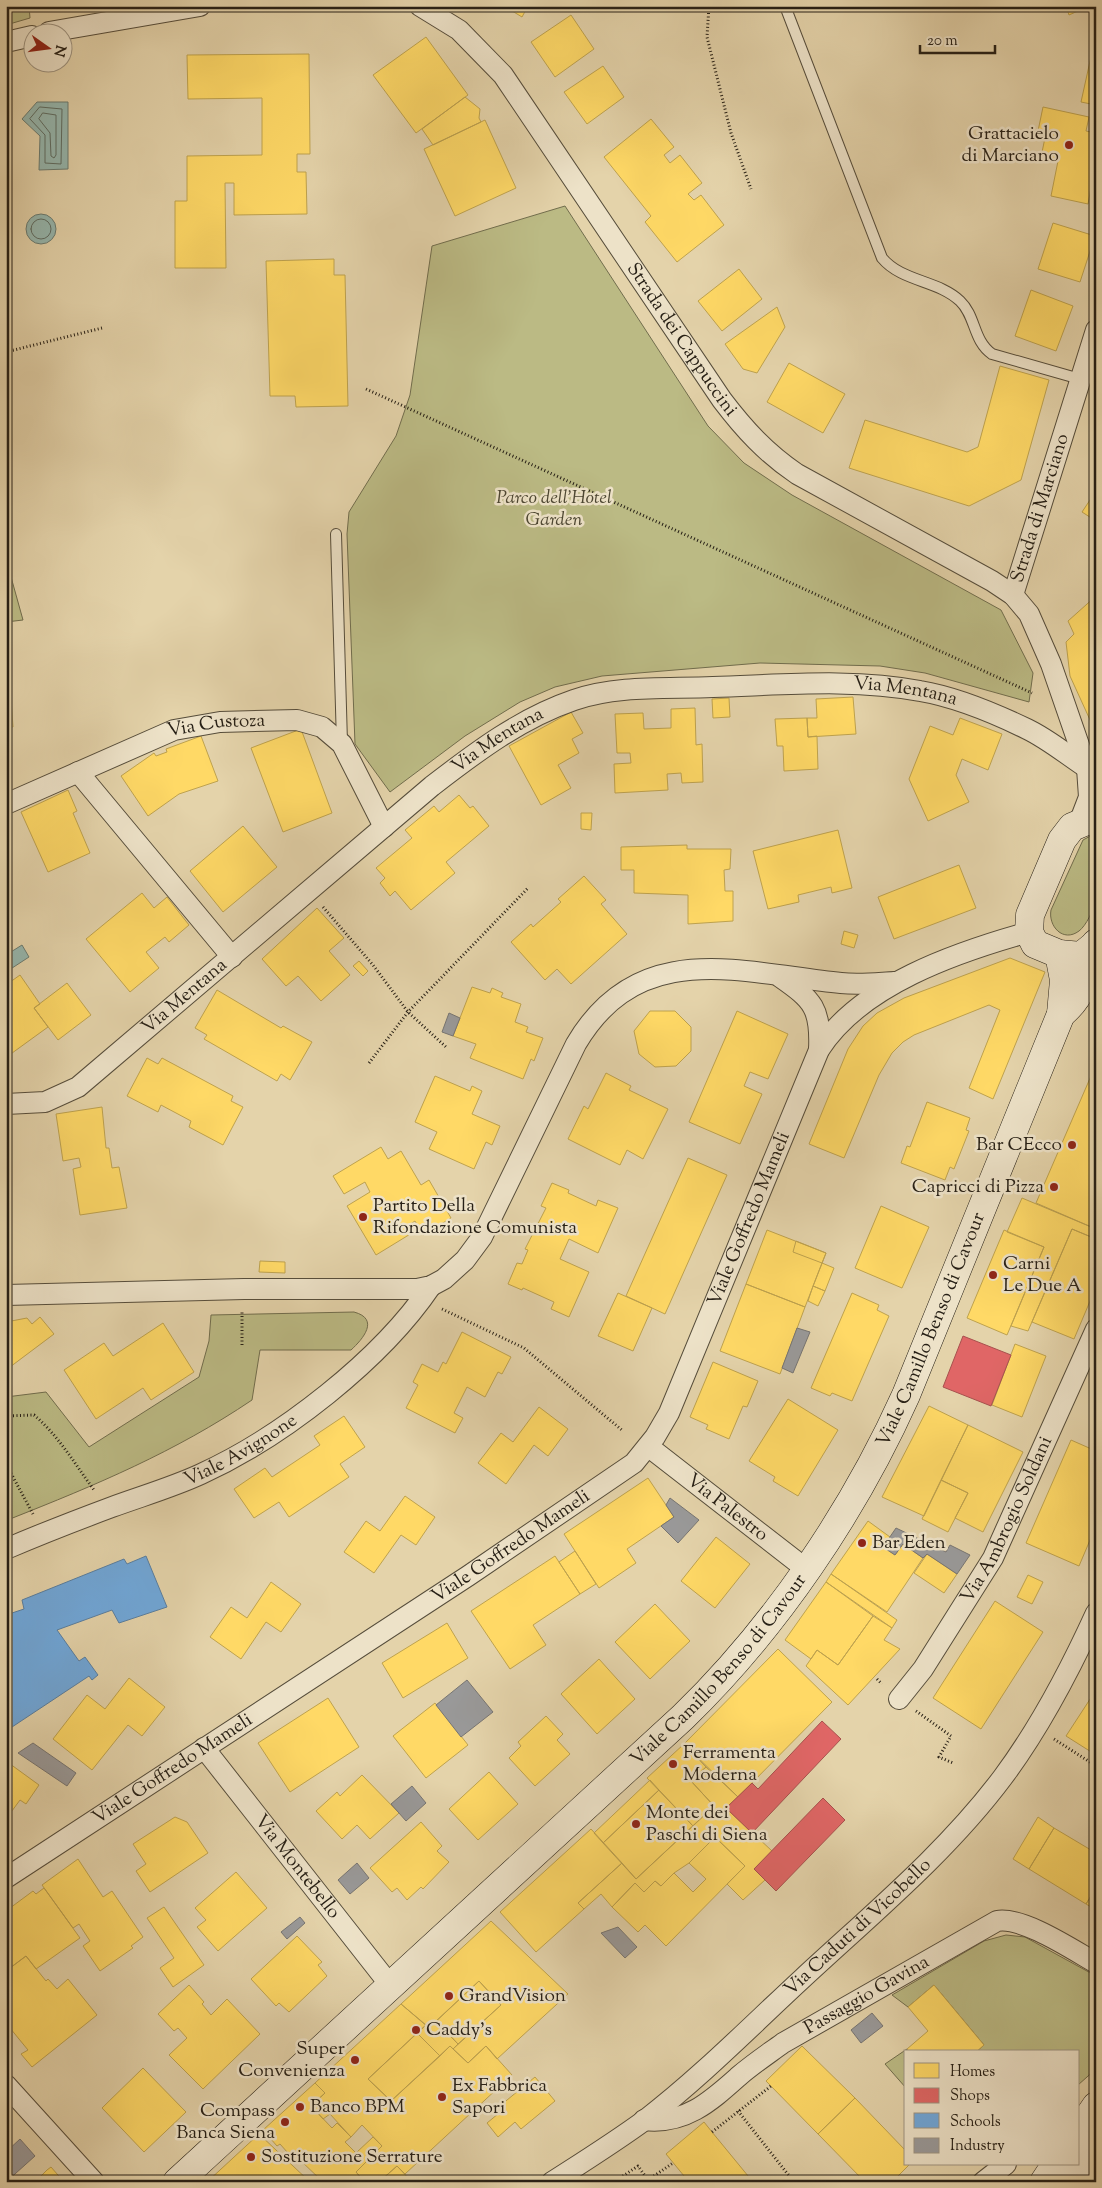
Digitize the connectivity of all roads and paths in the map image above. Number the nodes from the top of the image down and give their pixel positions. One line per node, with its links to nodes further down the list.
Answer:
1 (200, 6): 5 (street)
2 (420, 6): 16 (street, Strada dei Cappuccini)
3 (709, 6): 8 (path)
4 (785, 6): 13 (lane)
5 (72, 28)
6 (22, 38): 7 (street)
7 (6, 42)
8 (751, 189)
9 (102, 328): 11 (path)
10 (1096, 330): 13 (street, Strada di Marciano)
11 (6, 352)
12 (1096, 363): 13 (street)
13 (1080, 379): 16 (street, Strada di Marciano)
14 (366, 389): 17 (path)
15 (336, 534): 18 (lane)
16 (1013, 594): 19 (street, Strada di Marciano)
17 (1032, 693)
18 (342, 744): 20 (street, Via Custoza); 23 (street, Via Custoza)
19 (1087, 768): 22 (street, Strada di Marciano); 23 (street, Via Mentana)
20 (78, 772): 21 (street, Via Custoza); 29 (street)
21 (6, 804)
22 (1091, 819): 26 (main road)
23 (384, 827): 25 (street, Via Mentana)
24 (528, 888): 32 (path)
25 (308, 891): 29 (street, Via Mentana); 32 (path)
26 (1029, 932): 28 (main road, Viale Camillo Benso di Cavour); 31 (street, Viale Goffredo Mameli)
27 (1096, 943): 28 (main road, Viale Camillo Benso di Cavour); 33 (main road, Viale Camillo Benso di Cavour)
28 (1059, 954): 33 (main road, Viale Camillo Benso di Cavour)
29 (232, 957): 37 (street, Via Mentana)
30 (780, 976): 31 (street); 35 (street, Viale Goffredo Mameli); 38 (street)
31 (894, 982): 35 (street, Viale Goffredo Mameli)
32 (408, 1012): 34 (path); 36 (path)
33 (1061, 1014): 51 (main road, Viale Camillo Benso di Cavour)
34 (446, 1047)
35 (819, 1050): 46 (street, Viale Goffredo Mameli)
36 (369, 1063)
37 (6, 1104)
38 (431, 1286): 39 (street); 50 (street, Viale Avignone)
39 (6, 1295)
40 (442, 1310): 45 (path)
41 (242, 1312): 43 (path)
42 (1096, 1329): 53 (street, Via Ambrogio Soldani)
43 (242, 1345)
44 (6, 1416): 48 (path)
45 (622, 1431)
46 (649, 1446): 51 (street, Via Palestro); 56 (street, Viale Goffredo Mameli)
47 (6, 1464): 49 (path)
48 (94, 1490)
49 (36, 1520)
50 (6, 1549)
51 (806, 1569): 61 (main road, Viale Camillo Benso di Cavour)
52 (1096, 1613): 65 (street, Via Caduti di Vicobello)
53 (899, 1699)
54 (915, 1710): 57 (path)
55 (1049, 1736): 58 (path)
56 (204, 1748): 59 (street, Viale Goffredo Mameli); 61 (street, Via Montebello)
57 (953, 1763)
58 (1096, 1766)
59 (6, 1878)
60 (1096, 1963): 65 (street, Passaggio Gavina)
61 (390, 1985): 78 (main road, Viale Camillo Benso di Cavour)
62 (771, 2086): 64 (path)
63 (8, 2090): 77 (street)
64 (738, 2111): 67 (path); 81 (path)
65 (644, 2120): 79 (street, Via Caduti di Vicobello)
66 (1083, 2123): 68 (street)
67 (712, 2132)
68 (1080, 2149)
69 (1096, 2160): 85 (main road)
70 (673, 2163): 76 (path)
71 (623, 2166): 75 (path)
72 (1003, 2166): 82 (street)
73 (1055, 2166): 83 (main road)
74 (1072, 2166): 84 (street)
75 (627, 2173): 76 (path); 80 (path)
76 (647, 2181)
77 (94, 2182)
78 (177, 2182)
79 (552, 2182)
80 (614, 2182)
81 (794, 2182)
82 (983, 2182)
83 (1044, 2182)
84 (1061, 2182)
85 (1080, 2182)

